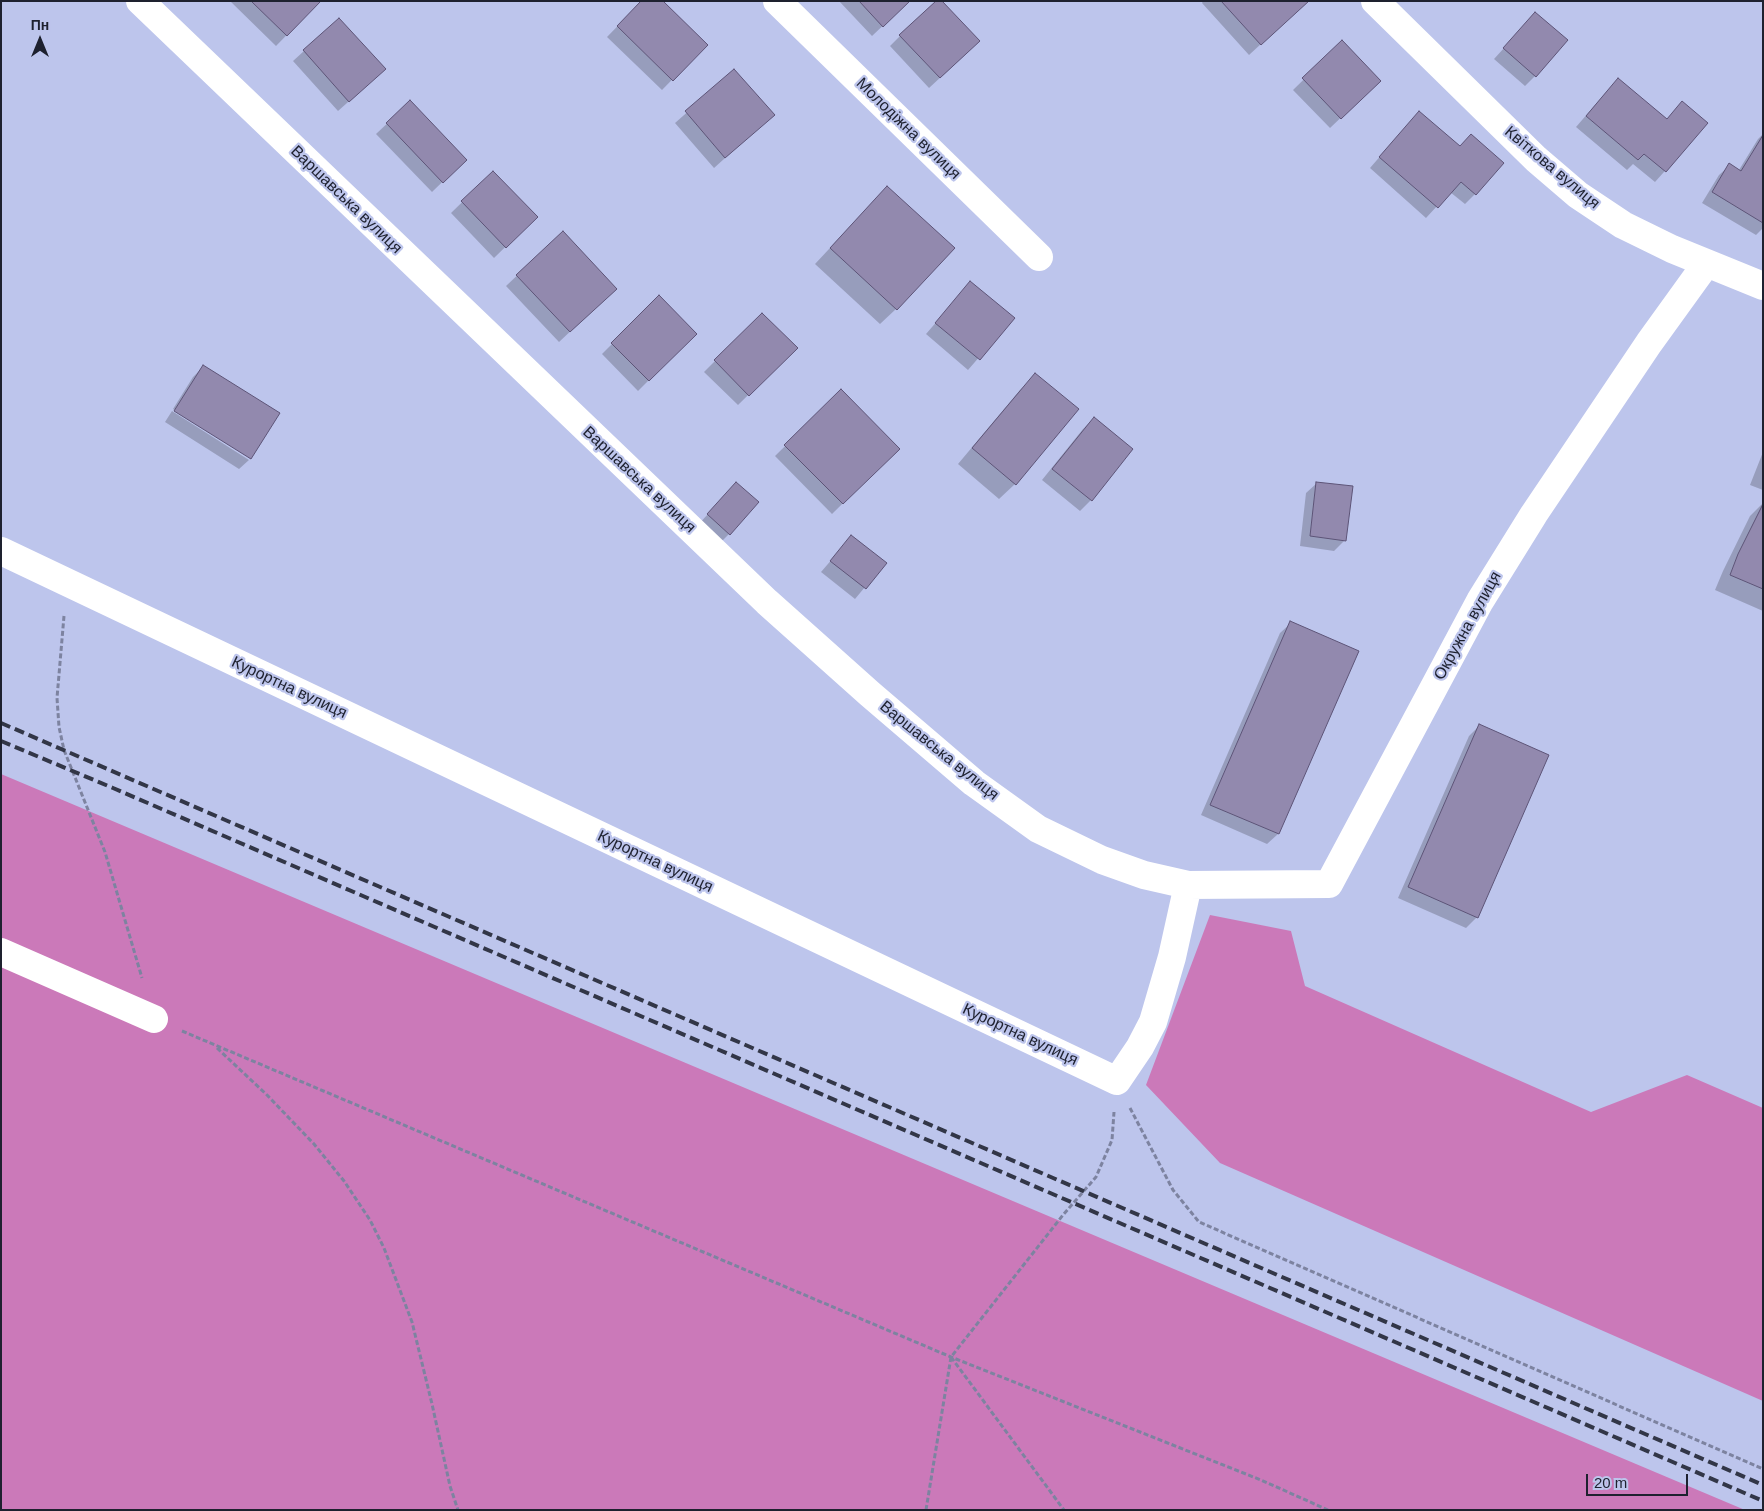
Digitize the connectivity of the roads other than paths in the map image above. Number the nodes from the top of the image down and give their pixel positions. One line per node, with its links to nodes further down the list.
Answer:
1 (140, 1): 8 (street, Варшавська вулиця)
2 (777, 1): 4 (street, Молодіжна вулиця)
3 (1375, 1): 5 (street, Квіткова вулиця)
4 (1039, 257)
5 (1706, 264): 6 (street, Квіткова вулиця); 8 (street, Окружна вулиця)
6 (1763, 286)
7 (1, 551): 8 (street, Курортна вулиця)
8 (1188, 885)
9 (1, 952): 10 (street)
10 (154, 1019)

